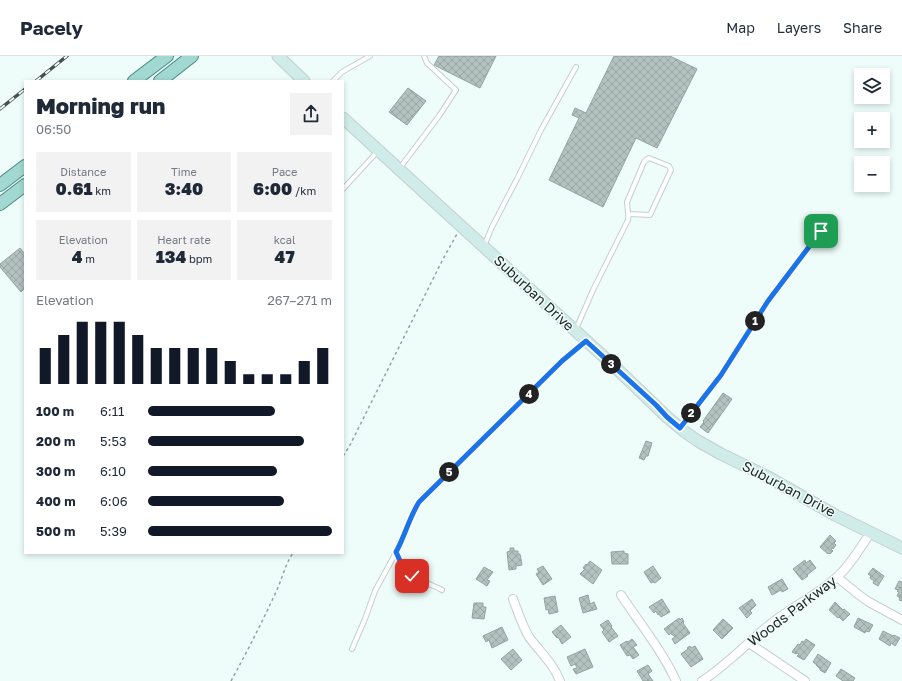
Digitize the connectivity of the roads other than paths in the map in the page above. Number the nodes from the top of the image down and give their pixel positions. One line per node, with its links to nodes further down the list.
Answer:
1 (167, 56): 7 (main road)
2 (192, 56): 8 (main road)
3 (278, 56): 9 (main road)
4 (370, 56): 10 (lane)
5 (424, 56): 14 (lane)
6 (576, 67): 21 (lane)
7 (135, 80)
8 (161, 80)
9 (303, 80)
10 (333, 80)
11 (344, 119): 12 (main road, Suburban Drive)
12 (378, 150): 14 (main road, Suburban Drive); 17 (lane)
13 (24, 167): 15 (main road)
14 (398, 170): 21 (main road, Suburban Drive)
15 (0, 185)
16 (24, 186): 18 (main road)
17 (344, 188)
18 (0, 204)
19 (629, 214): 19 (lane); 22 (lane)
20 (821, 231): 24 (lane)
21 (484, 247): 22 (main road, Suburban Drive)
22 (575, 331): 23 (main road, Suburban Drive)
23 (586, 341): 24 (main road, Suburban Drive); 27 (lane)
24 (680, 428): 25 (main road, Suburban Drive)
25 (871, 532): 26 (main road, Suburban Drive); 28 (street, Woods Parkway)
26 (902, 548)
27 (396, 552): 29 (lane); 34 (lane)
28 (837, 577): 32 (street); 33 (street, Woods Parkway)
29 (442, 590)
30 (621, 595): 36 (street)
31 (513, 599): 35 (street)
32 (902, 620)
33 (749, 643): 37 (street, Woods Parkway); 38 (street)
34 (352, 649)
35 (560, 681)
36 (676, 681)
37 (702, 681)
38 (805, 681)

